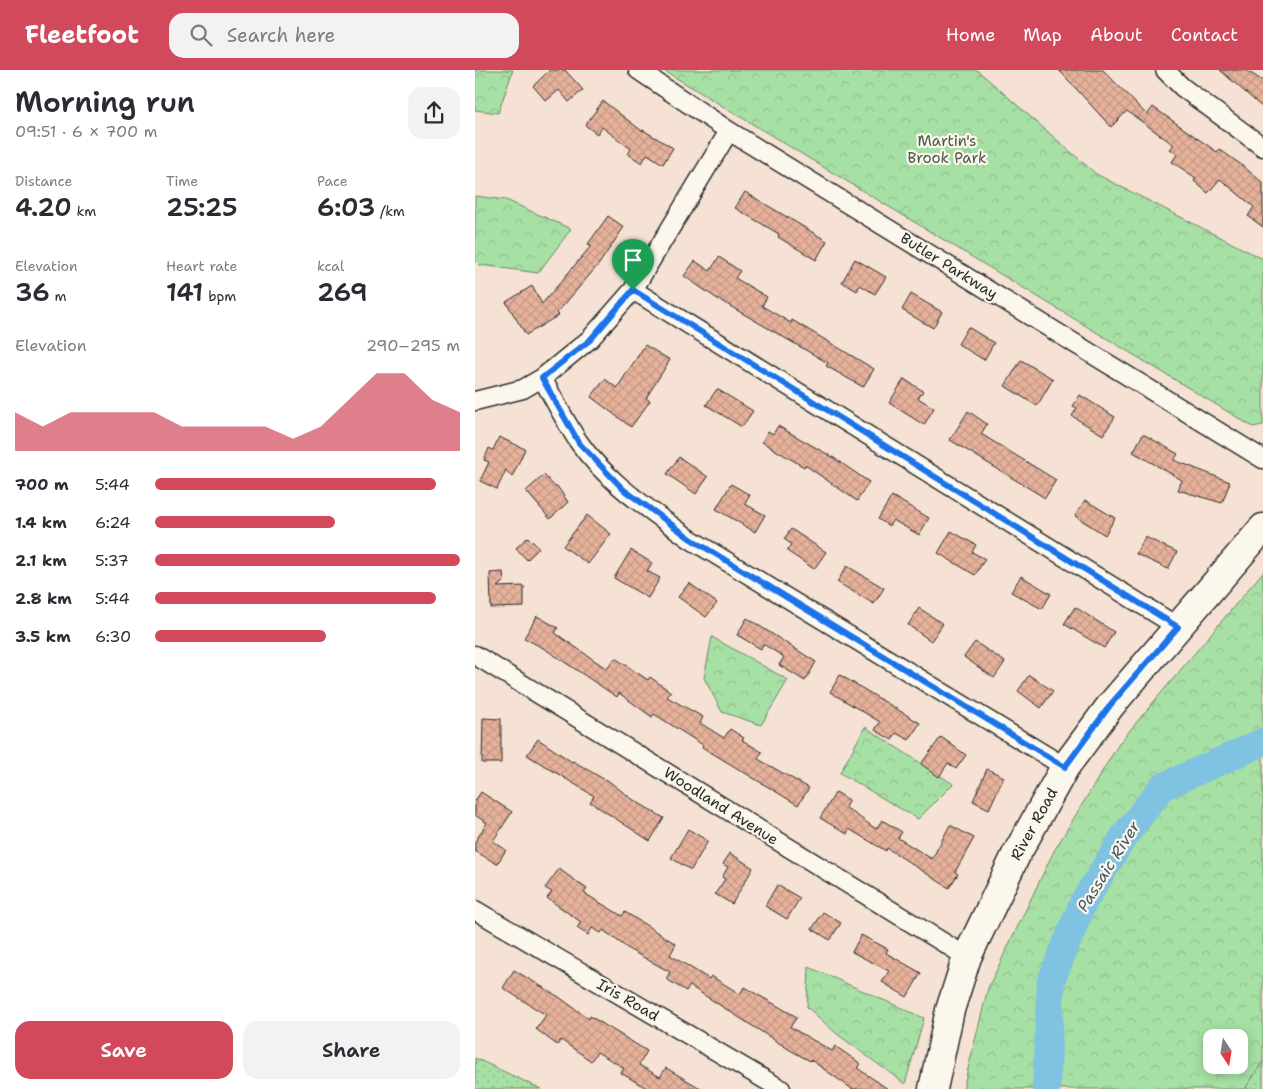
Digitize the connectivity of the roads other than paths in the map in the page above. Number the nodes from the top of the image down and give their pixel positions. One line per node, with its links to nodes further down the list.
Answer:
1 (638, 70): 3 (street, Butler Parkway)
2 (1165, 70): 4 (street)
3 (729, 131): 5 (street); 8 (street, Butler Parkway)
4 (1263, 147)
5 (633, 290): 6 (street); 10 (street)
6 (542, 378): 7 (street); 12 (street)
7 (475, 401)
8 (1263, 459)
9 (1263, 528): 10 (main road, River Road)
10 (1178, 627): 12 (main road, River Road)
11 (475, 655): 14 (street, Woodland Avenue)
12 (1065, 767): 14 (main road, River Road)
13 (475, 910): 15 (street, Iris Road)
14 (967, 957): 16 (main road, River Road)
15 (781, 1089)
16 (933, 1089)

